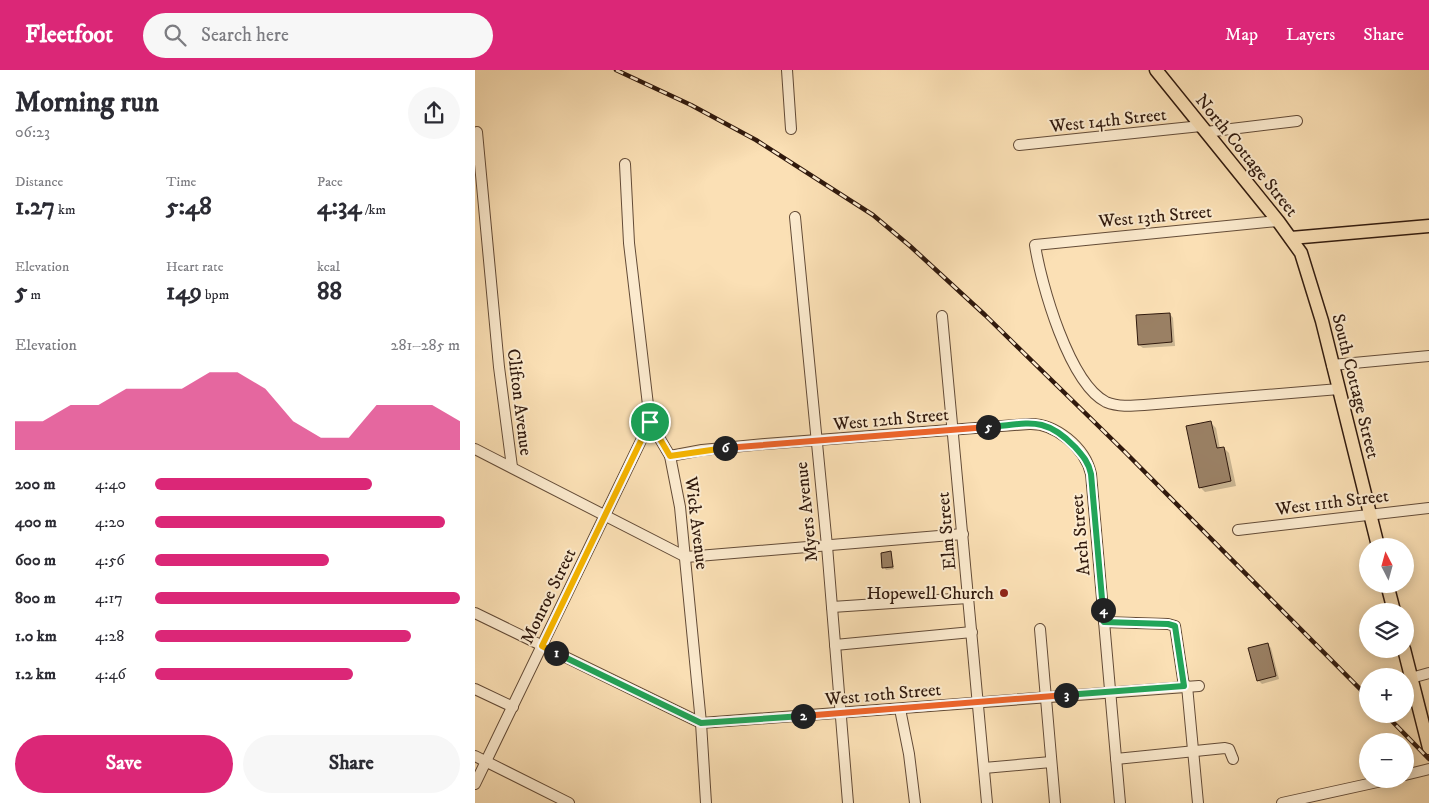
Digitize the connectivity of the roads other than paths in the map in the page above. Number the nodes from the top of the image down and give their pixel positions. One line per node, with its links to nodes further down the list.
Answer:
1 (787, 70): 4 (street)
2 (1156, 70): 5 (main road, North Cottage Street)
3 (1297, 121): 5 (street, West 14th Street)
4 (791, 129)
5 (1203, 129): 7 (street, West 14th Street); 10 (main road, North Cottage Street)
6 (477, 132): 22 (street, Clifton Avenue)
7 (1019, 145)
8 (625, 164): 17 (street, Wick Avenue)
9 (795, 218): 19 (street, Myers Avenue)
10 (1278, 221): 12 (main road, North Cottage Street); 16 (street, West 13th Street)
11 (1429, 226): 12 (main road)
12 (1291, 238): 15 (main road, South Cottage Street)
13 (943, 316): 18 (street, Elm Street)
14 (1429, 356): 15 (street)
15 (1332, 364): 16 (main road, South Cottage Street)
16 (1339, 389): 25 (main road, South Cottage Street)
17 (650, 422): 21 (street, Wick Avenue); 26 (street, Monroe Street)
18 (953, 430): 19 (street, West 12th Street); 23 (street, West 12th Street); 28 (street, Elm Street)
19 (815, 441): 21 (street, West 12th Street); 30 (street, Myers Avenue)
20 (475, 449): 22 (street)
21 (670, 456): 31 (street, Wick Avenue)
22 (512, 466): 26 (street)
23 (1091, 474): 35 (street, Arch Street)
24 (1429, 508): 25 (street, West 11th Street)
25 (1370, 513): 27 (street, West 11th Street); 29 (main road, South Cottage Street)
26 (605, 516): 31 (street); 39 (street, Monroe Street)
27 (1238, 530)
28 (963, 534): 30 (street); 32 (street, Elm Street)
29 (1376, 538)
30 (827, 546): 31 (street); 33 (street, Myers Avenue)
31 (686, 557): 52 (street, Wick Avenue)
32 (969, 598): 33 (street); 37 (street, Elm Street)
33 (832, 607): 38 (street, Myers Avenue)
34 (475, 613): 39 (street, West 10th Street)
35 (1104, 622): 42 (street); 46 (street, Arch Street)
36 (1040, 628): 47 (street)
37 (972, 632): 38 (street); 48 (street, Elm Street)
38 (835, 645): 51 (street, Myers Avenue)
39 (542, 646): 49 (street, Monroe Street); 52 (street, West 10th Street)
40 (1429, 673): 41 (street)
41 (1414, 677)
42 (1186, 686): 43 (street, West 10th Street); 46 (street, West 10th Street); 54 (street)
43 (1199, 686)
44 (475, 689): 49 (street)
45 (1414, 690): 53 (main road)
46 (1111, 691): 47 (street, West 10th Street); 56 (street, Arch Street)
47 (1045, 696): 48 (street, West 10th Street); 59 (street)
48 (978, 702): 50 (street, West 10th Street); 60 (street, Elm Street)
49 (513, 707): 58 (street, Monroe Street)
50 (900, 709): 51 (street, West 10th Street); 68 (street)
51 (841, 714): 52 (street, West 10th Street); 67 (street, Myers Avenue)
52 (701, 723): 66 (street, Wick Avenue)
53 (1429, 748)
54 (1193, 750): 56 (street); 57 (street); 72 (street)
55 (475, 756): 58 (street)
56 (1116, 759): 71 (street, Arch Street)
57 (1233, 759)
58 (486, 762): 63 (street, Monroe Street); 65 (street)
59 (1051, 762): 60 (street); 70 (street)
60 (984, 768): 69 (street, Elm Street)
61 (1429, 769): 62 (street)
62 (1414, 773)
63 (475, 784)
64 (1359, 786): 73 (street)
65 (569, 803)
66 (706, 803)
67 (848, 803)
68 (915, 803)
69 (987, 803)
70 (1055, 803)
71 (1120, 803)
72 (1198, 803)
73 (1282, 803)

